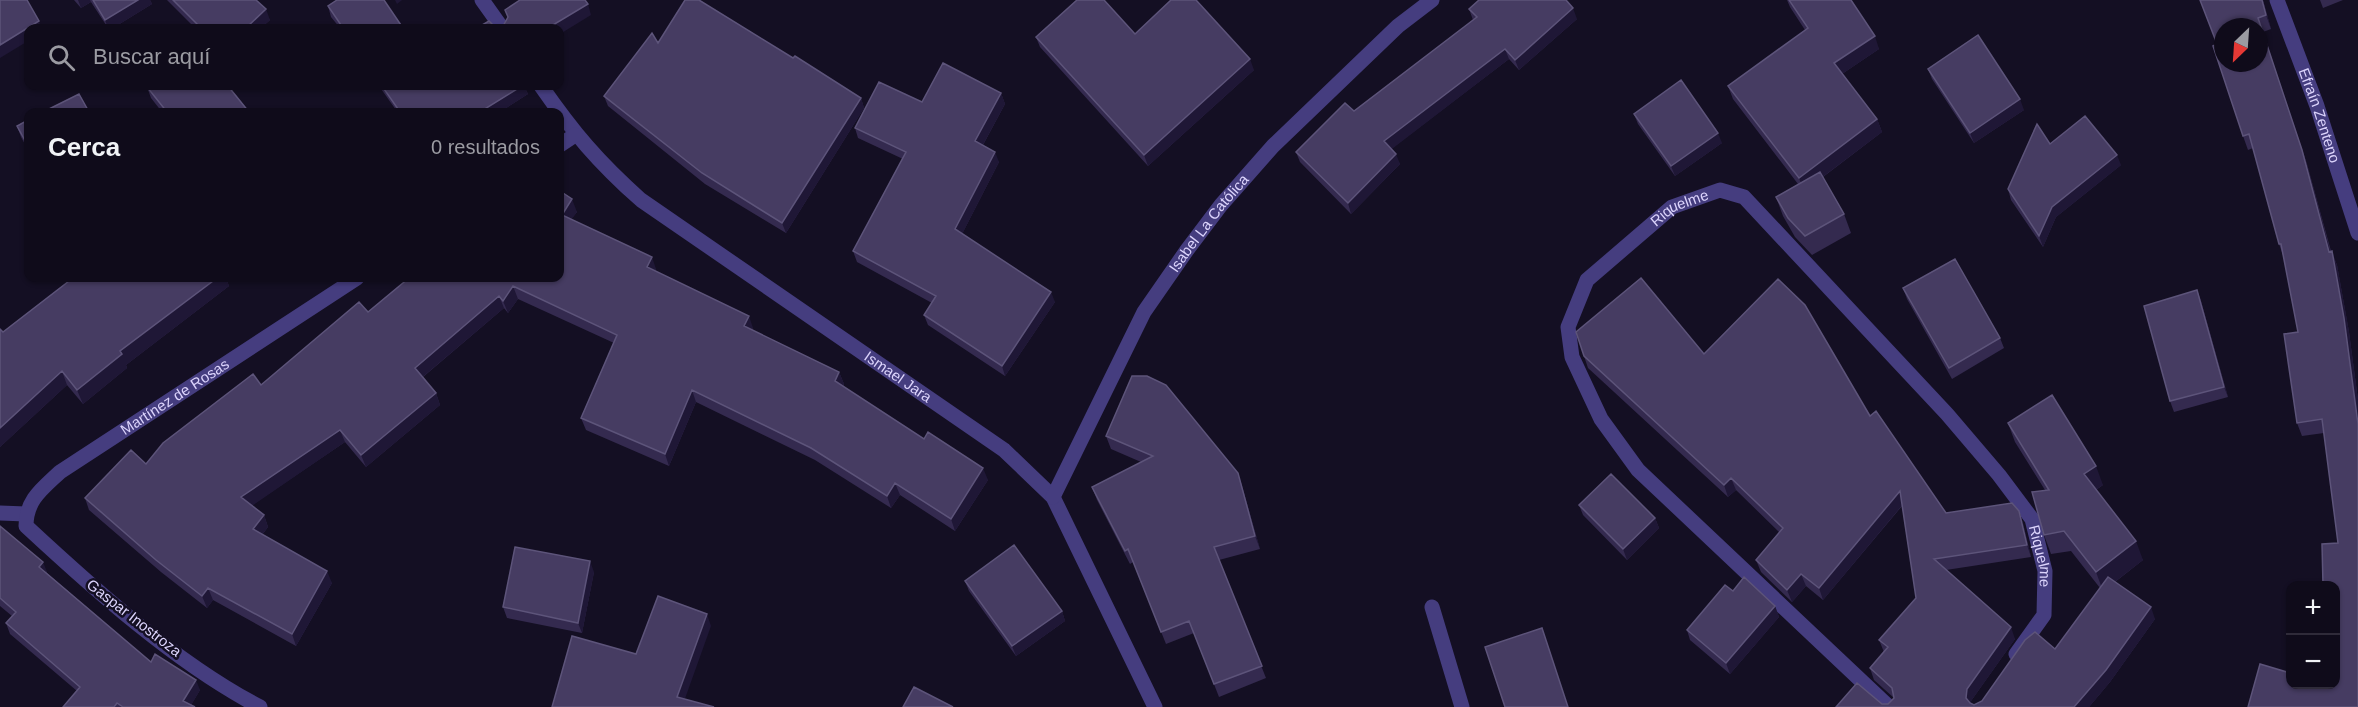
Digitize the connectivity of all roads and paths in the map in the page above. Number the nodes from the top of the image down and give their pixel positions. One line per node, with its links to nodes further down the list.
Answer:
1 (482, 0): 4 (street)
2 (1432, 0): 12 (street, Isabel La Católica)
3 (2277, 0): 10 (street, Efraín Zenteno)
4 (499, 24)
5 (544, 90): 6 (street, Ismael Jara)
6 (556, 108)
7 (564, 119): 8 (street, Ismael Jara)
8 (575, 135): 9 (street); 12 (street, Ismael Jara)
9 (564, 142)
10 (2358, 233)
11 (351, 282): 14 (street, Martínez de Rosas)
12 (1053, 498): 18 (street, Ismael Jara)
13 (0, 513): 14 (street)
14 (26, 514): 17 (street, Gaspar Inostroza)
15 (1432, 607): 19 (street)
16 (2006, 668): 20 (street, Riquelme)
17 (260, 707)
18 (1155, 707)
19 (1462, 707)
20 (1889, 707)

